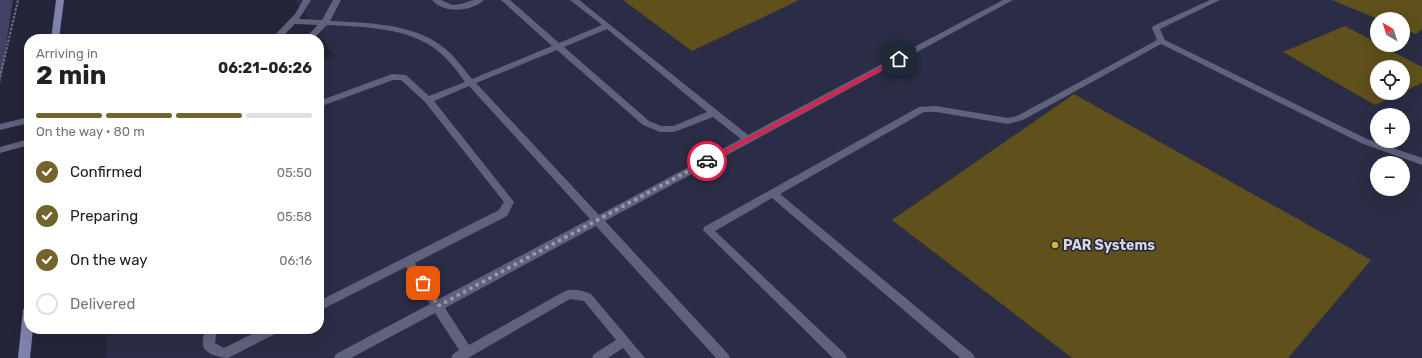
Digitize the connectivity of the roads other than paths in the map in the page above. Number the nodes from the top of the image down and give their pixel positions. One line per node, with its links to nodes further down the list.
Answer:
1 (60, 0): 13 (street)
2 (307, 0): 10 (street)
3 (337, 0): 11 (street)
4 (436, 0): 5 (street)
5 (480, 0)
6 (505, 0): 17 (street)
7 (574, 0): 12 (street)
8 (1009, 0): 24 (street)
9 (1216, 0): 16 (street)
10 (293, 21): 11 (street); 14 (street)
11 (325, 23): 15 (street); 18 (street)
12 (608, 26): 17 (street); 21 (street)
13 (56, 34)
14 (280, 34)
15 (313, 34)
16 (1161, 41): 27 (street); 28 (street)
17 (560, 46): 18 (street); 21 (street)
18 (471, 83): 19 (street); 29 (street)
19 (428, 100): 20 (street); 30 (street)
20 (324, 102)
21 (714, 112): 24 (street)
22 (24, 121): 23 (street)
23 (0, 127)
24 (747, 140): 29 (street)
25 (24, 143): 26 (street)
26 (0, 150)
27 (1420, 159)
28 (773, 193): 43 (street); 44 (street)
29 (597, 220): 32 (street); 42 (street)
30 (408, 261): 31 (street); 32 (street)
31 (324, 303)
32 (438, 306): 37 (street); 39 (street)
33 (26, 334): 38 (street)
34 (210, 334): 35 (street)
35 (263, 334)
36 (625, 341): 37 (street); 40 (street); 41 (street)
37 (462, 355)
38 (24, 358)
39 (340, 358)
40 (598, 358)
41 (640, 358)
42 (724, 358)
43 (841, 358)
44 (969, 358)

